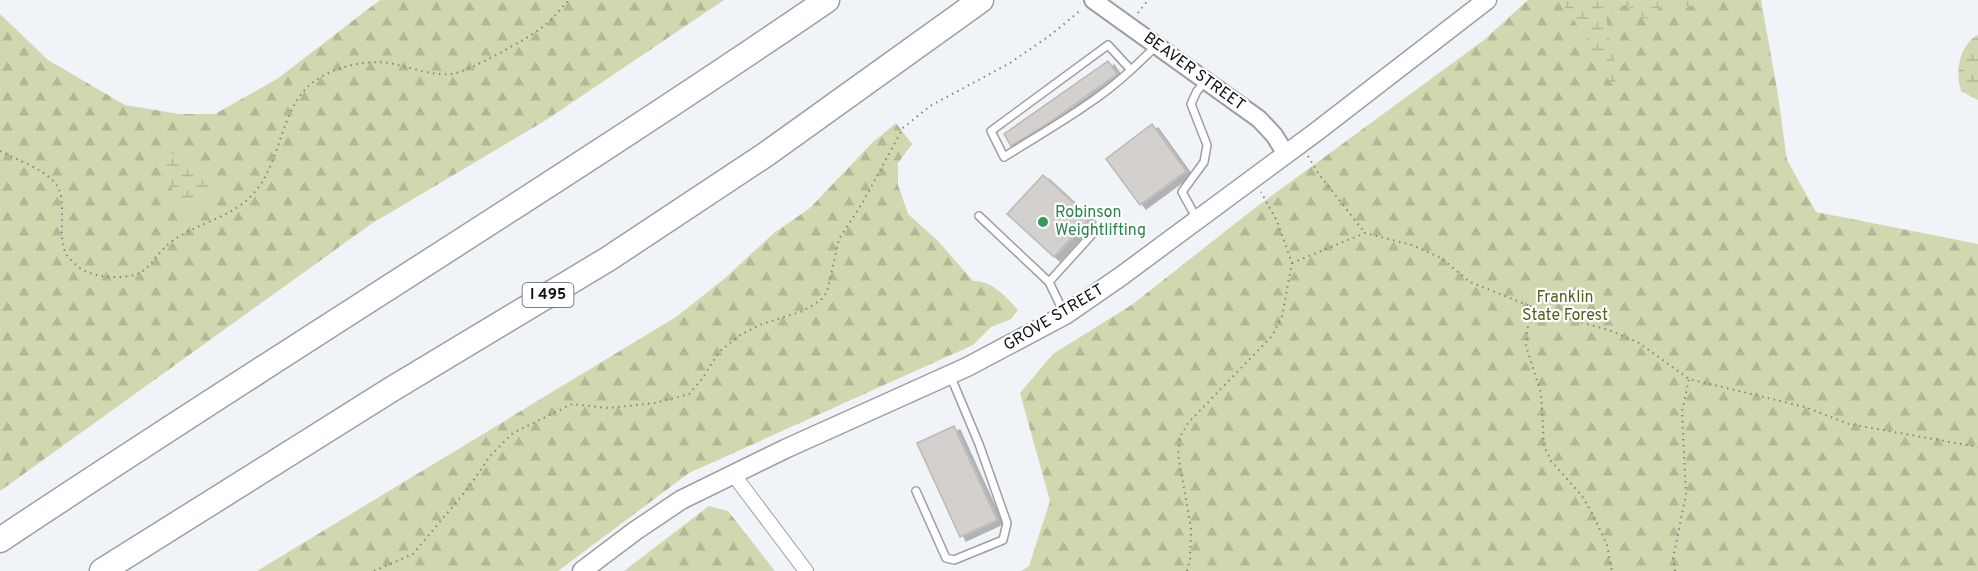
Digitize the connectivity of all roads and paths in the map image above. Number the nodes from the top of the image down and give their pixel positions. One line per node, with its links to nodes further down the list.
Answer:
1 (569, 0): 10 (path)
2 (827, 0): 25 (highway)
3 (981, 0): 26 (highway, I 495)
4 (1487, 0): 9 (main road, GROVE STREET)
5 (1088, 4): 6 (street, BEAVER STREET); 27 (path)
6 (1157, 45): 7 (lane); 8 (street, BEAVER STREET)
7 (1131, 70): 7 (lane)
8 (1207, 80): 9 (street, BEAVER STREET); 13 (lane)
9 (1293, 149): 11 (main road, GROVE STREET); 15 (path)
10 (0, 151)
11 (1253, 178): 13 (main road, GROVE STREET); 16 (path)
12 (979, 216): 17 (lane)
13 (1197, 219): 19 (main road, GROVE STREET)
14 (1096, 230): 17 (lane)
15 (1365, 233): 16 (path); 18 (path)
16 (1292, 263): 30 (path)
17 (1049, 282): 19 (lane)
18 (1530, 306): 21 (path); 31 (path)
19 (1065, 315): 20 (main road, GROVE STREET)
20 (950, 375): 23 (main road, GROVE STREET); 24 (lane)
21 (1689, 379): 22 (path); 32 (path)
22 (1978, 447)
23 (733, 474): 28 (main road, GROVE STREET); 29 (street)
24 (916, 491)
25 (0, 540)
26 (102, 571)
27 (374, 571)
28 (582, 571)
29 (806, 571)
30 (1187, 571)
31 (1612, 571)
32 (1675, 571)

